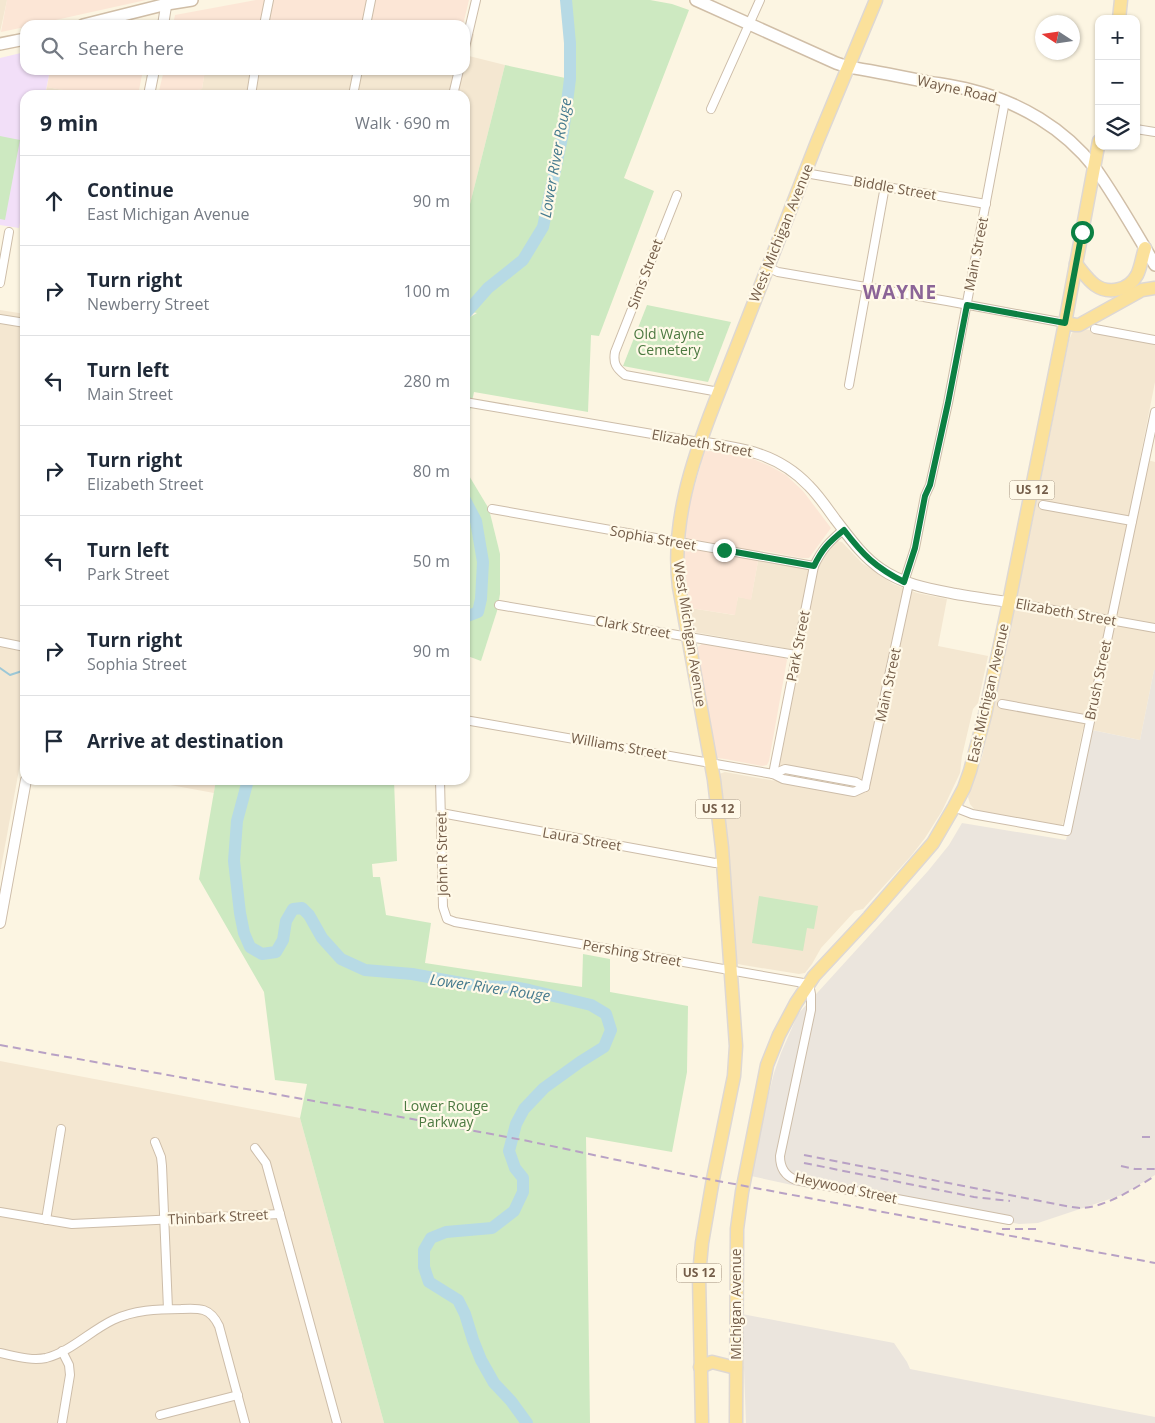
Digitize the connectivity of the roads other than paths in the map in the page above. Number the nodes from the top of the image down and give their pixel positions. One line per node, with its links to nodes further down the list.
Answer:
1 (192, 0): 9 (main road)
2 (269, 0): 13 (street)
3 (371, 0): 14 (street)
4 (476, 0): 16 (street)
5 (696, 0): 15 (main road, Wayne Road)
6 (760, 0): 15 (street)
7 (876, 0): 19 (main road, West Michigan Avenue / US 12)
8 (1121, 0): 10 (main road)
9 (167, 2): 11 (main road); 12 (street)
10 (1119, 15)
11 (101, 20)
12 (165, 20)
13 (265, 20)
14 (367, 20)
15 (749, 24): 19 (main road, Wayne Road); 29 (street)
16 (470, 26)
17 (20, 40): 18 (main road)
18 (0, 44)
19 (848, 67): 28 (main road, Wayne Road); 34 (main road, West Michigan Avenue / US 12)
20 (153, 75): 24 (street)
21 (254, 75): 25 (street)
22 (357, 75): 26 (street)
23 (459, 75): 27 (street)
24 (150, 90)
25 (251, 90)
26 (354, 90)
27 (454, 90)
28 (1005, 101): 33 (main road, Wayne Road); 37 (street, Main Street)
29 (711, 109)
30 (1140, 129): 31 (street)
31 (1155, 132)
32 (1097, 150): 33 (main road, East Michigan Avenue / US 12)
33 (1094, 168): 39 (main road, Wayne Road); 40 (main road, East Michigan Avenue / US 12)
34 (805, 173): 35 (street, Biddle Street); 42 (main road, West Michigan Avenue / US 12)
35 (885, 186): 37 (street, Biddle Street); 44 (street)
36 (677, 195): 53 (street, Sims Street)
37 (986, 204): 46 (street, Main Street)
38 (9, 232): 43 (street)
39 (1144, 248): 40 (main road); 41 (main road, Wayne Road)
40 (1076, 264): 49 (main road, East Michigan Avenue / US 12)
41 (1155, 266)
42 (767, 267): 44 (street); 53 (main road, West Michigan Avenue / US 12)
43 (0, 283)
44 (867, 288): 46 (street); 52 (street)
45 (1155, 288): 49 (main road)
46 (967, 305): 49 (street); 63 (street, Main Street)
47 (0, 319): 48 (street)
48 (20, 322)
49 (1065, 323): 64 (main road, East Michigan Avenue / US 12)
50 (1095, 329): 51 (street)
51 (1155, 340)
52 (849, 385)
53 (719, 392): 56 (main road, West Michigan Avenue / US 12)
54 (470, 402): 56 (street, Elizabeth Street)
55 (1155, 412): 59 (street, Brush Street)
56 (699, 442): 60 (street, Elizabeth Street); 61 (main road, West Michigan Avenue / US 12)
57 (1043, 505): 59 (street)
58 (492, 509): 61 (street, Sophia Street)
59 (1132, 521): 66 (street, Brush Street)
60 (844, 530): 62 (street, Park Street); 63 (street, Elizabeth Street)
61 (678, 541): 62 (street, Sophia Street); 68 (main road, West Michigan Avenue / US 12)
62 (814, 566): 71 (street, Park Street)
63 (907, 582): 64 (street, Elizabeth Street); 79 (street, Main Street)
64 (1009, 602): 66 (street, Elizabeth Street); 80 (main road, East Michigan Avenue / US 12)
65 (499, 605): 68 (street, Clark Street)
66 (1111, 620): 67 (street, Elizabeth Street); 73 (street, Brush Street)
67 (1155, 628)
68 (688, 637): 71 (street, Clark Street); 75 (main road, West Michigan Avenue / US 12)
69 (0, 642): 70 (street)
70 (20, 646)
71 (796, 655): 76 (street, Park Street)
72 (1002, 704): 73 (street)
73 (1090, 720): 80 (street, Brush Street)
74 (470, 721): 75 (street, Williams Street)
75 (711, 764): 76 (street, Williams Street); 82 (main road, West Michigan Avenue / US 12)
76 (773, 774): 79 (street, Williams Street)
77 (25, 785): 84 (street)
78 (440, 785): 81 (street, John R Street)
79 (865, 787)
80 (954, 807): 86 (main road, East Michigan Avenue / US 12)
81 (441, 814): 82 (street, Laura Street); 83 (street, John R Street)
82 (724, 862): 85 (main road, West Michigan Avenue / US 12)
83 (455, 922): 85 (street, Pershing Street)
84 (0, 923)
85 (731, 971): 86 (street, Pershing Street); 99 (main road, West Michigan Avenue / US 12)
86 (809, 984): 90 (main road, East Michigan Avenue / US 12); 95 (street, Heywood Street)
87 (62, 1129): 93 (street)
88 (155, 1142): 94 (street)
89 (255, 1148): 92 (street)
90 (744, 1185): 100 (main road, Michigan Avenue / US 12)
91 (0, 1212): 93 (street, Thinbark Street)
92 (280, 1214): 94 (street, Thinbark Street); 105 (street, Thinbark Street)
93 (46, 1220): 94 (street, Thinbark Street)
94 (164, 1220): 96 (street)
95 (1009, 1220)
96 (168, 1309): 97 (street); 101 (street)
97 (62, 1351): 98 (street); 103 (street)
98 (0, 1353)
99 (700, 1367): 100 (main road); 106 (main road, US 12)
100 (736, 1368): 107 (main road, Michigan Avenue / US 12)
101 (238, 1394): 102 (street); 104 (street)
102 (160, 1415)
103 (62, 1423)
104 (245, 1423)
105 (337, 1423)
106 (702, 1423)
107 (736, 1423)

